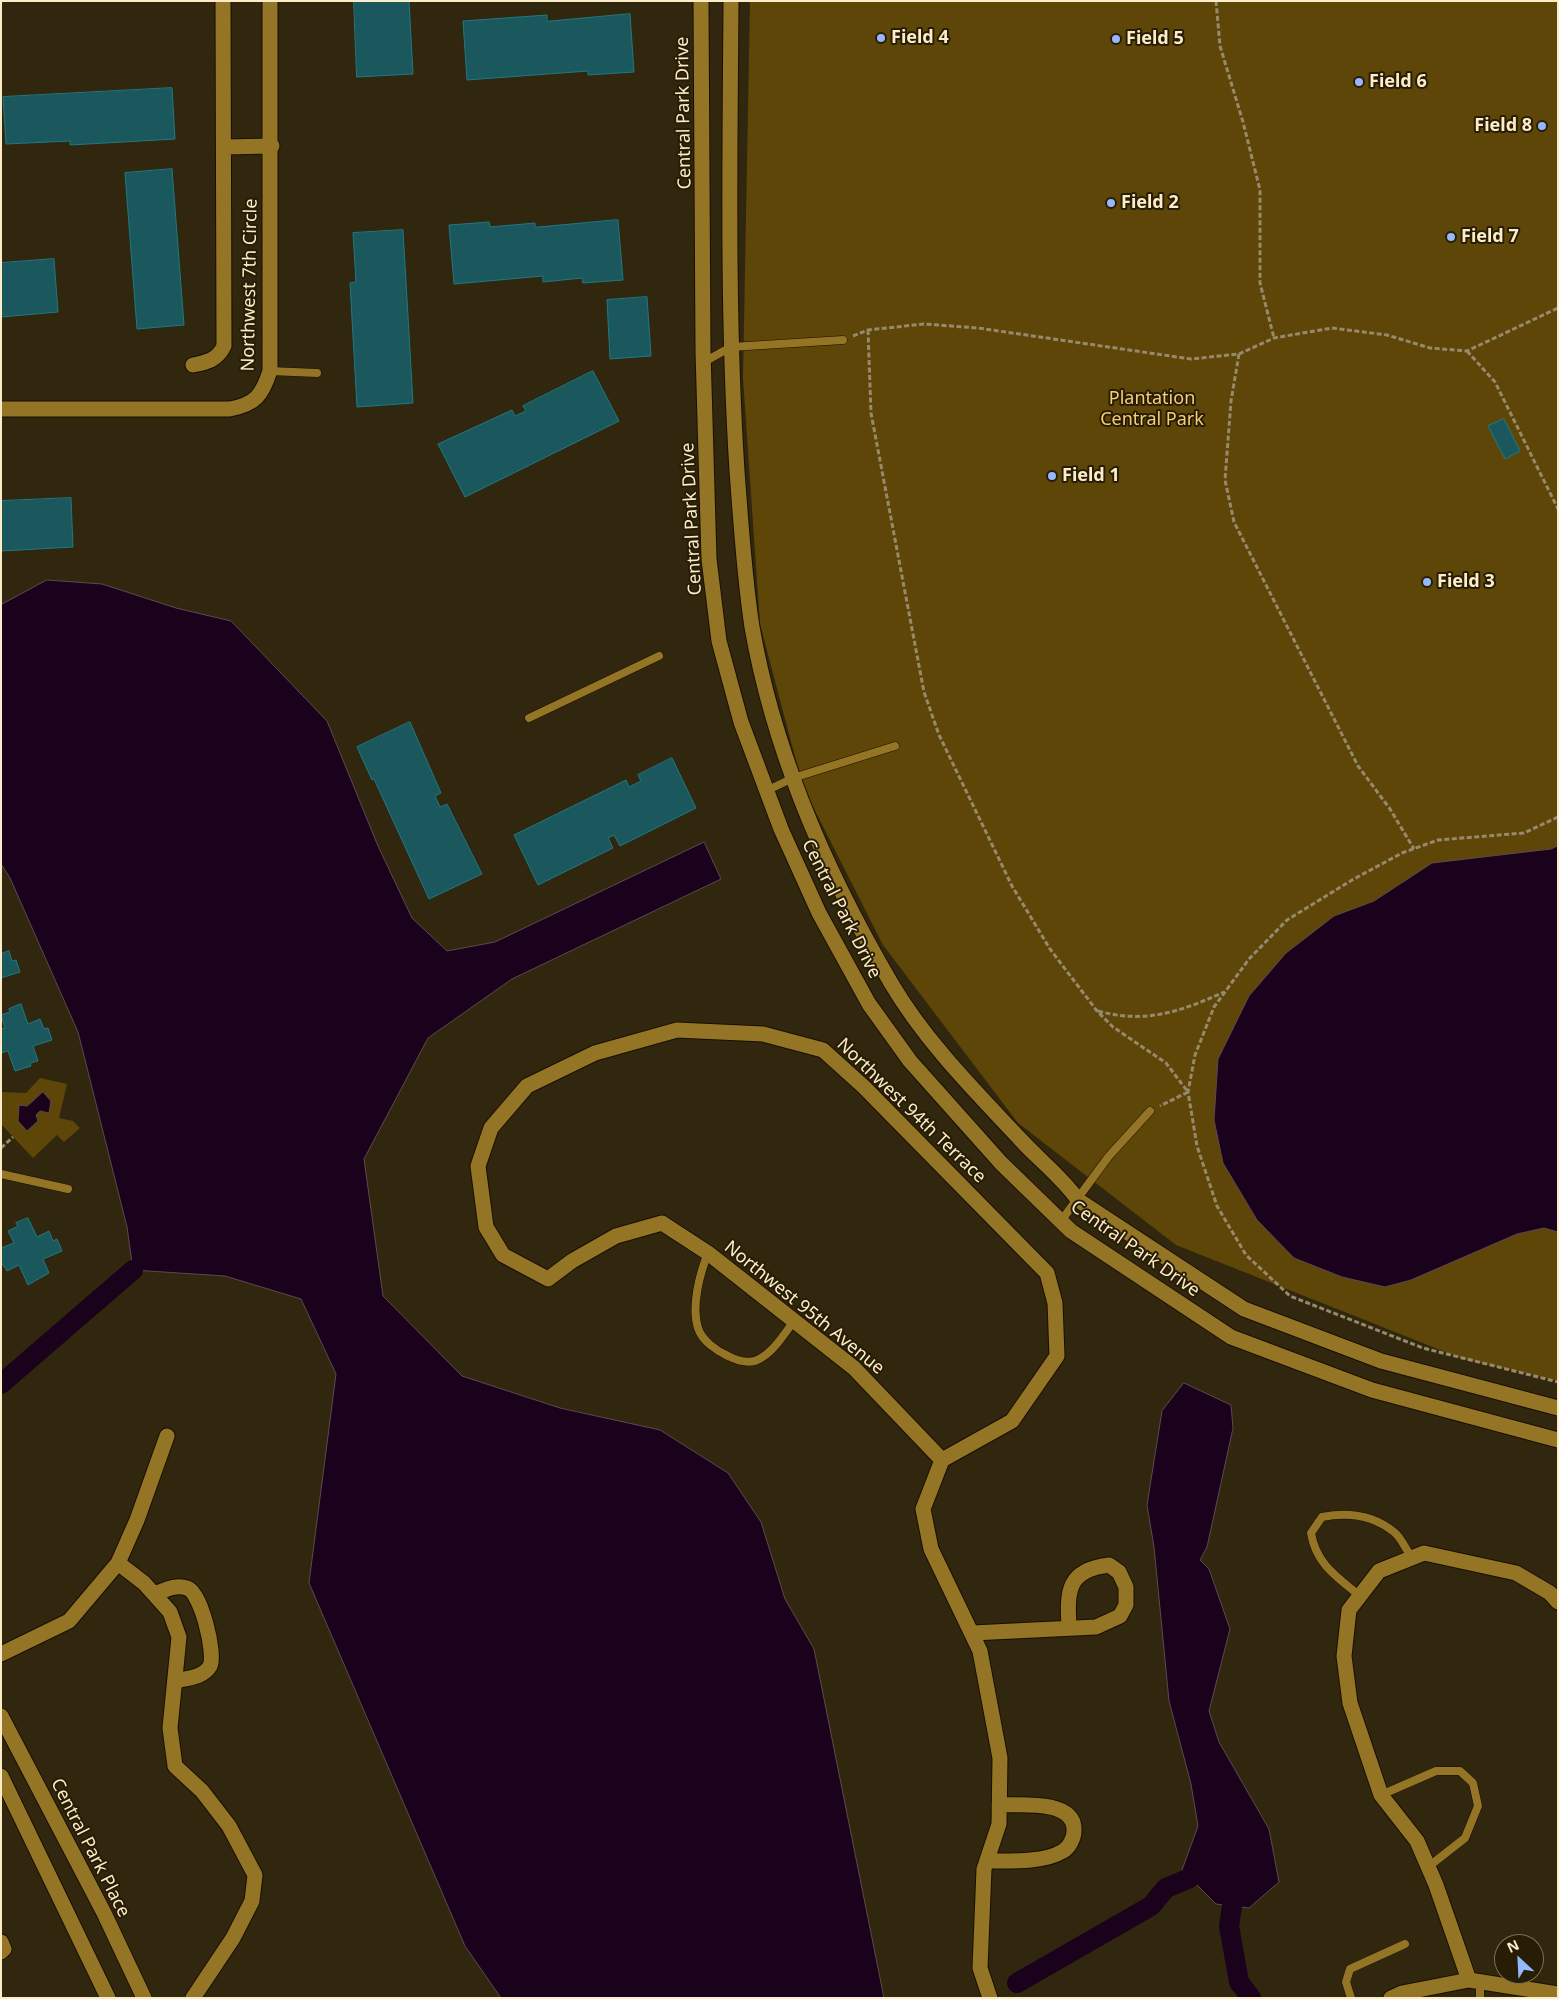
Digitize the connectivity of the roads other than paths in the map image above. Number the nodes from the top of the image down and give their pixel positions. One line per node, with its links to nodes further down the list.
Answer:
1 (223, 1): 6 (street)
2 (270, 1): 5 (street, Northwest 7th Circle)
3 (701, 1): 9 (street, Central Park Drive)
4 (731, 1): 8 (street, Central Park Drive)
5 (272, 146): 6 (street); 11 (street, Northwest 7th Circle)
6 (224, 147): 10 (street)
7 (843, 340): 8 (lane)
8 (731, 347): 9 (lane); 17 (street, Central Park Drive)
9 (704, 362): 18 (street, Central Park Drive)
10 (193, 365)
11 (270, 371): 12 (lane); 13 (street, Northwest 7th Circle)
12 (317, 372)
13 (1, 409)
14 (659, 656): 15 (lane)
15 (529, 718)
16 (895, 746): 17 (lane)
17 (793, 778): 18 (lane); 22 (street, Central Park Drive)
18 (766, 791): 23 (street, Central Park Drive)
19 (1150, 1111): 22 (lane)
20 (1, 1174): 21 (lane)
21 (68, 1189)
22 (1078, 1200): 23 (lane); 27 (street, Central Park Drive)
23 (1061, 1221): 29 (street, Central Park Drive)
24 (662, 1223): 25 (street, Northwest 95th Avenue); 30 (street, Northwest 94th Terrace)
25 (708, 1253): 26 (street, Northwest 95th Avenue); 26 (lane)
26 (794, 1321): 30 (street, Northwest 95th Avenue)
27 (1558, 1408)
28 (167, 1436): 32 (street)
29 (1558, 1440)
30 (942, 1460): 37 (street)
31 (1412, 1558): 34 (street); 34 (lane); 35 (street)
32 (118, 1563): 33 (street); 38 (street)
33 (154, 1594): 39 (street); 39 (street)
34 (1360, 1596): 42 (street)
35 (1558, 1602)
36 (1069, 1627): 36 (street); 37 (street)
37 (972, 1634): 43 (street)
38 (1, 1654)
39 (175, 1681): 54 (street)
40 (1, 1716): 53 (street, Central Park Place)
41 (1, 1776): 52 (street)
42 (1381, 1795): 45 (street); 45 (lane)
43 (999, 1805): 44 (street); 44 (street)
44 (987, 1861): 55 (street)
45 (1428, 1867): 49 (street)
46 (1, 1942): 48 (street)
47 (1404, 1944): 56 (lane)
48 (1, 1952)
49 (1474, 1981): 50 (street); 51 (street); 58 (lane)
50 (1414, 1994): 57 (street)
51 (1558, 1994)
52 (108, 1998)
53 (144, 1998)
54 (193, 1998)
55 (990, 1998)
56 (1351, 1998)
57 (1391, 1998)
58 (1480, 1998)

